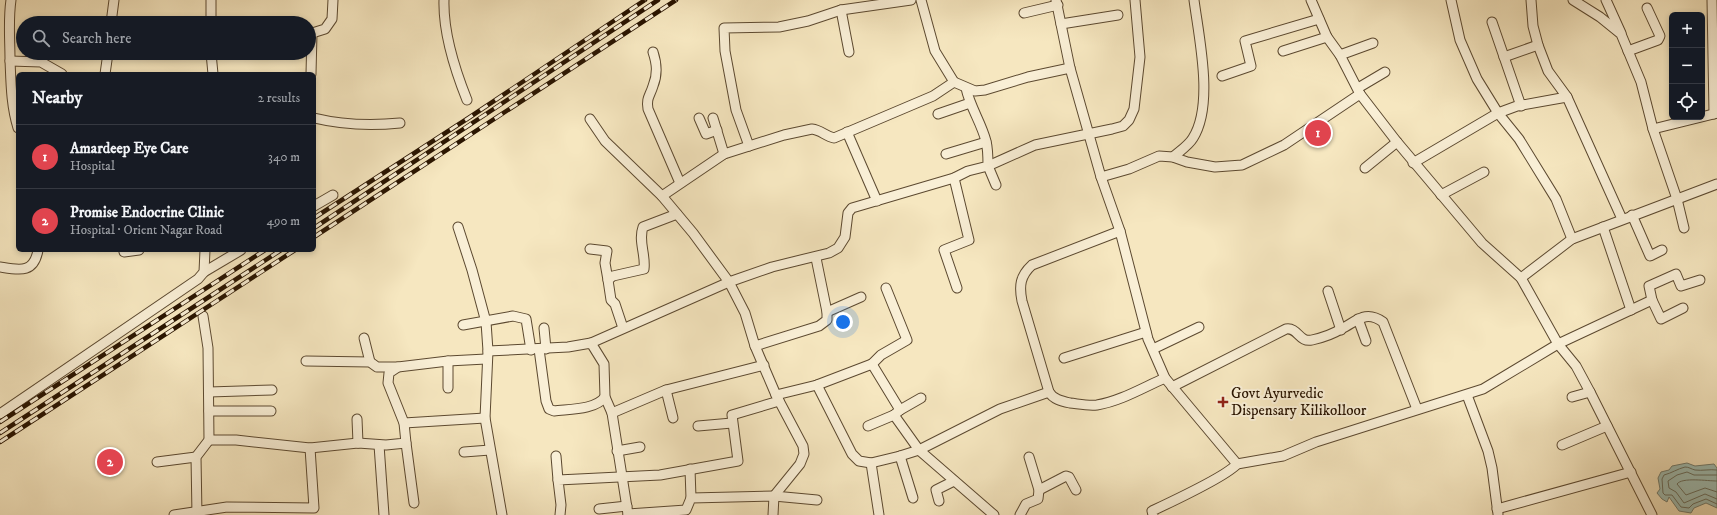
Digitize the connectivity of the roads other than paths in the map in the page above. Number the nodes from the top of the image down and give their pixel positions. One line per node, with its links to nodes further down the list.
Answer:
1 (11, 0): 40 (street)
2 (114, 0): 20 (street)
3 (211, 0): 21 (street)
4 (333, 0): 26 (street)
5 (444, 0): 54 (street)
6 (911, 0): 18 (street)
7 (921, 0): 50 (street)
8 (1135, 0): 69 (street)
9 (1194, 0): 75 (street)
10 (1311, 0): 23 (street)
11 (1451, 0): 57 (street)
12 (1532, 0): 30 (street)
13 (1572, 0): 27 (street)
14 (1606, 0): 27 (street)
15 (1712, 0): 59 (street)
16 (1057, 2): 19 (street); 25 (street)
17 (1647, 8): 32 (street)
18 (841, 10): 34 (street); 72 (street)
19 (1024, 13)
20 (112, 16)
21 (211, 16)
22 (1118, 16): 25 (street)
23 (1319, 19): 28 (street); 49 (street)
24 (1492, 22): 36 (street)
25 (1061, 24): 41 (street)
26 (316, 32)
27 (1621, 34): 32 (street)
28 (1326, 37): 31 (street); 35 (street)
29 (1373, 43): 35 (street)
30 (1538, 45): 36 (street); 53 (street)
31 (1283, 51)
32 (1628, 51): 66 (street)
33 (653, 52): 82 (street)
34 (849, 52)
35 (1340, 56): 52 (street)
36 (1504, 57): 56 (street)
37 (107, 60): 43 (street)
38 (212, 60): 44 (street)
39 (311, 60): 45 (street)
40 (10, 61): 42 (street); 48 (street)
41 (1070, 68): 51 (street); 69 (street)
42 (58, 72)
43 (105, 72)
44 (213, 72)
45 (311, 72)
46 (1385, 72): 52 (street)
47 (0, 76): 48 (street)
48 (10, 76): 64 (street)
49 (1222, 76)
50 (954, 82): 51 (street); 68 (street)
51 (966, 88): 55 (street)
52 (1359, 91): 71 (street); 75 (street)
53 (1567, 97): 56 (street); 93 (street)
54 (467, 100)
55 (970, 103): 58 (street); 70 (street)
56 (1522, 106): 57 (street)
57 (1498, 113): 76 (street); 98 (street)
58 (938, 114)
59 (1716, 114): 66 (street)
60 (316, 118): 65 (street)
61 (590, 118): 86 (street)
62 (699, 118): 67 (street)
63 (713, 118): 67 (street)
64 (16, 119)
65 (400, 123)
66 (1653, 129): 88 (street)
67 (717, 130): 73 (street)
68 (847, 132): 72 (street); 89 (street)
69 (1089, 133): 77 (street); 80 (street)
70 (986, 142): 74 (street); 77 (street)
71 (1397, 142): 76 (street); 78 (street)
72 (749, 146): 73 (street)
73 (724, 154): 82 (street)
74 (946, 154)
75 (1174, 157): 80 (street)
76 (1413, 163): 87 (street)
77 (988, 166): 81 (street); 83 (street)
78 (1365, 168)
79 (1484, 172): 87 (street)
80 (1102, 177): 97 (street)
81 (954, 178): 89 (street); 112 (street)
82 (680, 183): 86 (street)
83 (996, 185)
84 (1717, 185): 88 (street)
85 (333, 195): 90 (street)
86 (662, 196): 91 (street)
87 (1441, 196): 107 (street)
88 (1677, 199): 92 (street); 96 (street)
89 (877, 201): 104 (street)
90 (316, 205)
91 (677, 214): 108 (street); 110 (street)
92 (1632, 215): 93 (street); 100 (street)
93 (1622, 219): 95 (street)
94 (458, 227): 121 (street)
95 (1603, 227): 98 (street); 117 (street)
96 (1684, 228)
97 (1120, 231): 127 (street); 150 (street)
98 (1572, 239): 107 (street)
99 (590, 249): 108 (street)
100 (1662, 250)
101 (38, 252): 105 (street)
102 (205, 252): 106 (street)
103 (238, 252): 106 (street)
104 (816, 258): 110 (street); 118 (street)
105 (0, 267)
106 (204, 272): 162 (street)
107 (1521, 278): 131 (street)
108 (608, 280): 125 (street)
109 (1700, 280): 115 (street)
110 (729, 282): 125 (street); 132 (street)
111 (886, 288): 140 (street)
112 (957, 288)
113 (1328, 291): 126 (street)
114 (861, 297): 118 (street)
115 (1652, 300): 116 (street); 117 (street)
116 (1683, 308)
117 (1631, 310): 131 (street)
118 (827, 312): 132 (street)
119 (203, 316): 149 (street)
120 (1358, 319): 126 (street); 129 (street); 157 (street)
121 (486, 322): 122 (street); 134 (street); 135 (street)
122 (463, 325)
123 (1199, 327): 133 (street)
124 (544, 328): 134 (street)
125 (623, 328): 130 (street)
126 (1341, 330): 145 (street)
127 (1146, 332): 133 (street); 136 (street)
128 (364, 338): 139 (street)
129 (1366, 341)
130 (591, 343): 134 (street); 153 (street)
131 (1558, 344): 151 (street); 152 (street)
132 (756, 346): 141 (street)
133 (1153, 349): 143 (street)
134 (539, 350): 135 (street); 153 (street)
135 (487, 355): 138 (street); 163 (street)
136 (1064, 358)
137 (306, 361): 139 (street)
138 (448, 361): 142 (street); 146 (street)
139 (370, 362): 142 (street)
140 (872, 364): 144 (street); 160 (street)
141 (764, 365): 148 (street); 155 (street)
142 (398, 367): 166 (street)
143 (1166, 378): 145 (street); 150 (street)
144 (817, 385): 155 (street); 187 (street)
145 (1172, 387): 188 (street)
146 (448, 388)
147 (272, 390): 149 (street)
148 (666, 390): 161 (street); 164 (street)
149 (209, 392): 158 (street)
150 (1049, 392): 180 (street)
151 (1590, 392): 154 (street); 170 (street)
152 (1467, 395): 157 (street); 206 (street)
153 (605, 397): 161 (street)
154 (1572, 397)
155 (778, 398): 167 (street); 196 (street)
156 (921, 398): 160 (street)
157 (1417, 409): 188 (street)
158 (209, 411): 159 (street); 171 (street)
159 (271, 411)
160 (897, 412): 169 (street); 180 (street)
161 (612, 413): 179 (street)
162 (0, 414)
163 (485, 418): 166 (street); 178 (street)
164 (673, 418)
165 (357, 419): 172 (street)
166 (404, 423): 173 (street)
167 (732, 423): 168 (street); 189 (street)
168 (698, 426)
169 (868, 426)
170 (1607, 426): 174 (street); 190 (street)
171 (209, 440): 177 (street); 184 (street)
172 (358, 443): 175 (street); 177 (street)
173 (406, 443): 175 (street); 201 (street)
174 (1562, 444)
175 (379, 445): 210 (street)
176 (640, 447): 179 (street)
177 (310, 448): 204 (street)
178 (490, 450): 181 (street); 211 (street)
179 (617, 450): 191 (street)
180 (919, 450): 183 (street); 193 (street)
181 (464, 452)
182 (556, 456): 192 (street)
183 (900, 456): 187 (street); 198 (street)
184 (196, 457): 186 (street); 207 (street)
185 (1029, 457): 194 (street)
186 (157, 462)
187 (871, 463): 214 (street)
188 (1236, 464): 217 (street)
189 (690, 469): 191 (street); 197 (street)
190 (1631, 472): 206 (street); 218 (street)
191 (621, 476): 192 (street); 205 (street)
192 (558, 480): 212 (street)
193 (954, 481): 200 (street); 215 (street)
194 (1039, 490): 195 (street); 216 (street)
195 (1076, 490)
196 (774, 496): 197 (street); 199 (street); 213 (street)
197 (691, 498): 208 (street)
198 (913, 498)
199 (817, 500)
200 (939, 501)
201 (414, 502)
202 (600, 509): 205 (street)
203 (227, 511): 204 (street); 207 (street)
204 (314, 512)
205 (628, 512): 208 (street)
206 (1497, 512)
207 (198, 513): 209 (street)
208 (668, 513)
209 (174, 515)
210 (384, 515)
211 (502, 515)
212 (560, 515)
213 (773, 515)
214 (879, 515)
215 (994, 515)
216 (1020, 515)
217 (1153, 515)
218 (1652, 515)

